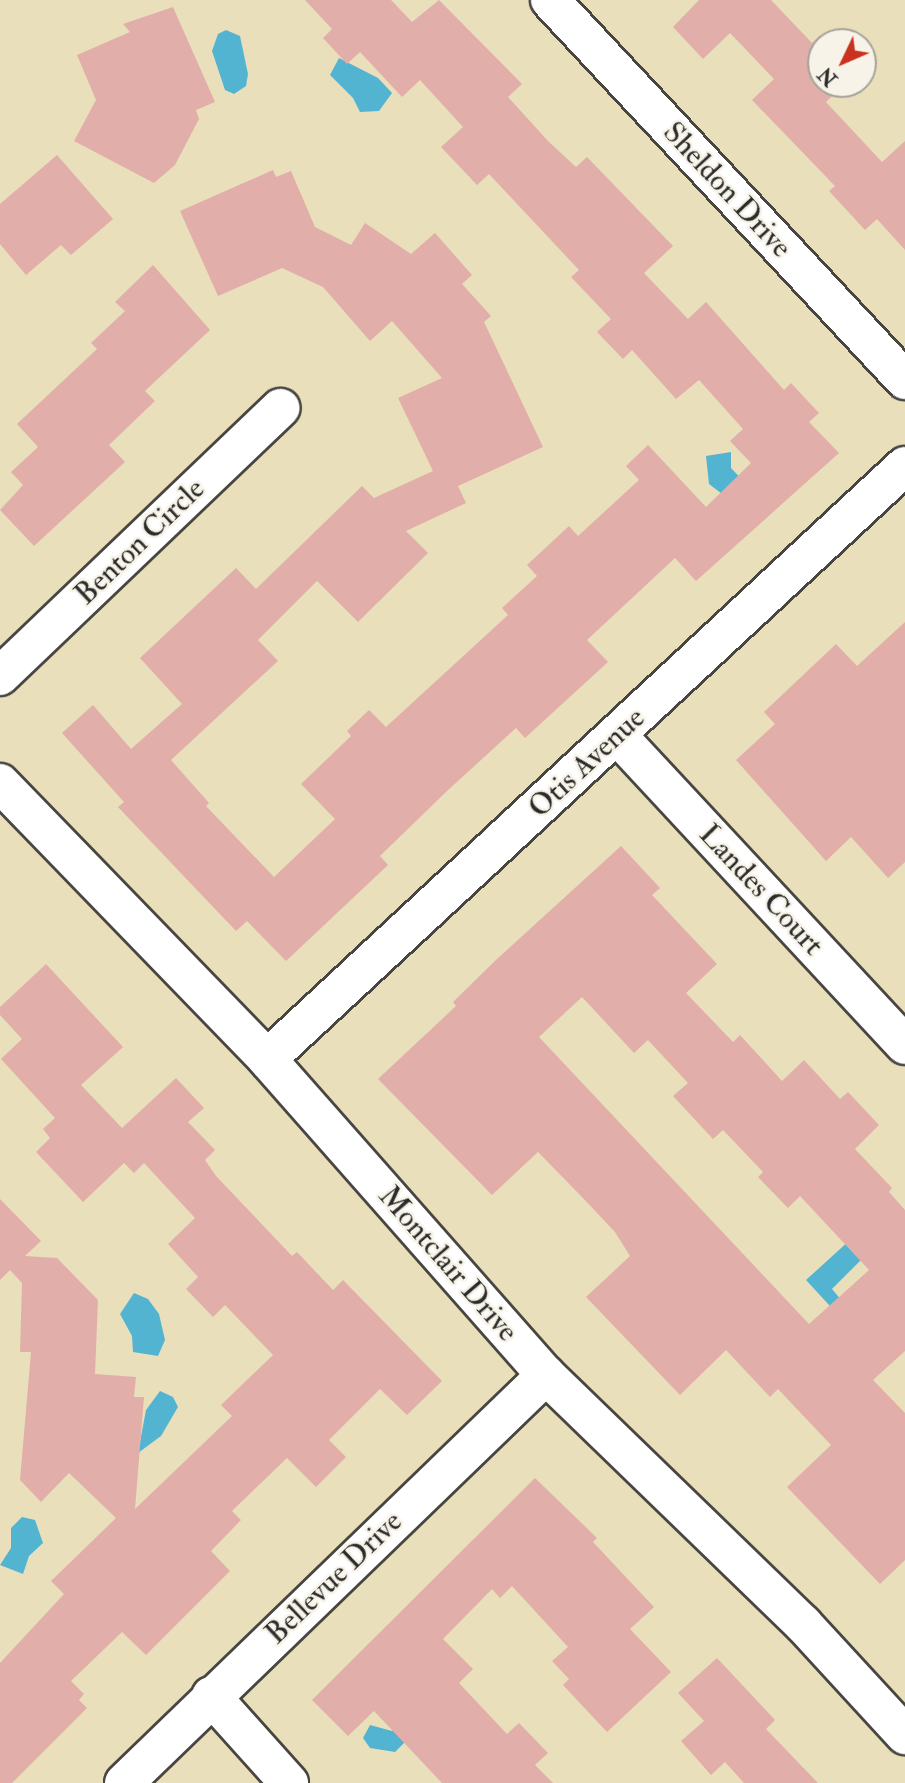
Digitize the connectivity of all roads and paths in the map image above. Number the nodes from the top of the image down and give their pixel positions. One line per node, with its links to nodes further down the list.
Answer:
1 (550, 0): 2 (street, Sheldon Drive)
2 (905, 380)
3 (280, 408): 5 (street, Benton Circle)
4 (905, 467): 6 (street, Otis Avenue)
5 (0, 676)
6 (617, 736): 8 (street, Landes Court); 9 (street, Otis Avenue)
7 (0, 783): 9 (street, Montclair Drive)
8 (905, 1045)
9 (267, 1059): 10 (street, Montclair Drive)
10 (546, 1375): 11 (street, Bellevue Drive); 12 (street, Montclair Drive)
11 (211, 1696): 13 (street, Bellevue Drive); 14 (street)
12 (905, 1735)
13 (124, 1783)
14 (289, 1783)

